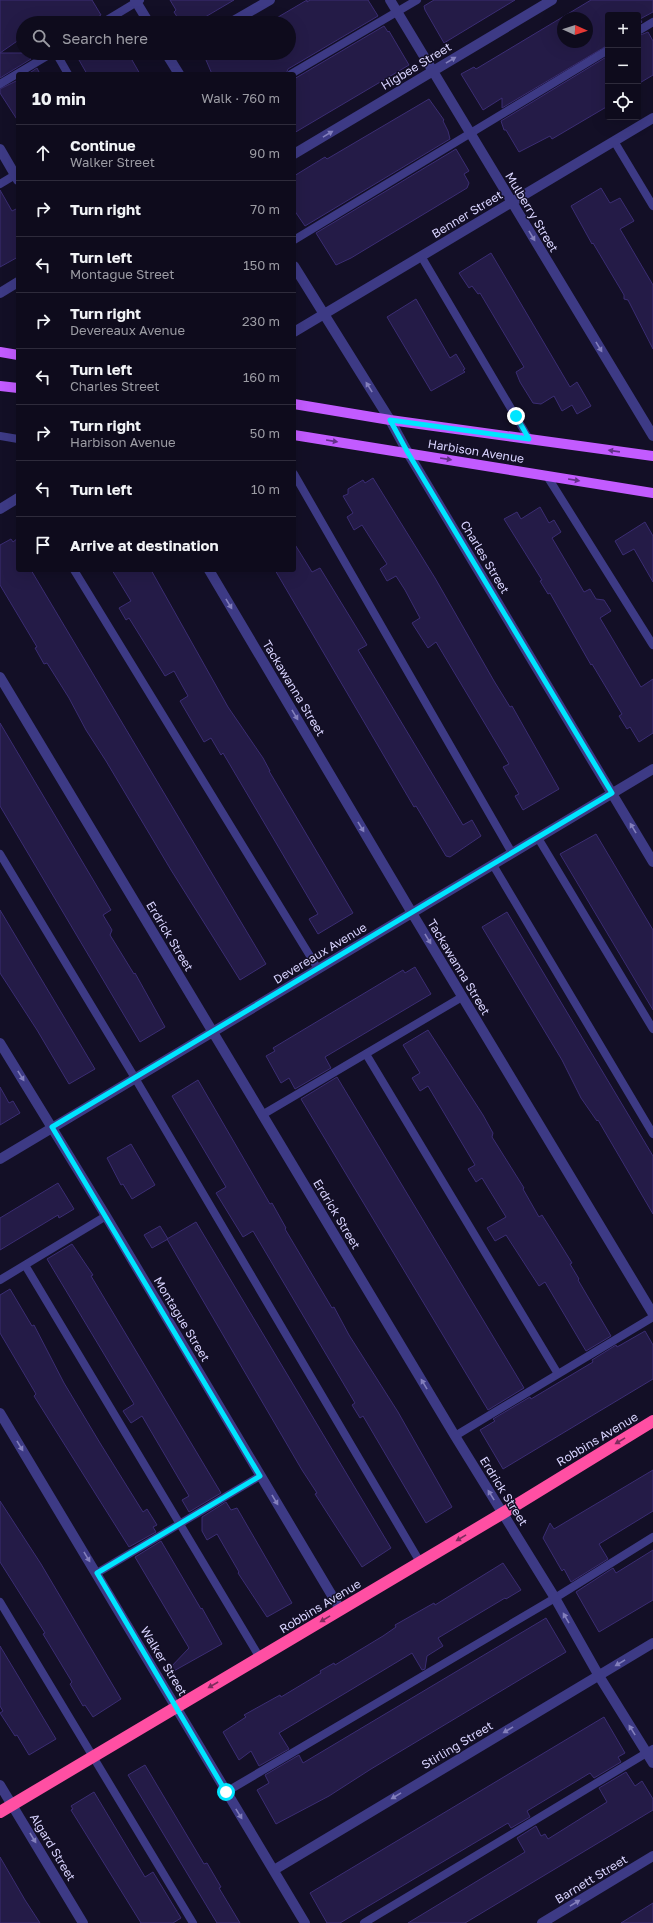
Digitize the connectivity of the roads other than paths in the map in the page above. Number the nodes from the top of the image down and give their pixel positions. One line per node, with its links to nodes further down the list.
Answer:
1 (270, 0): 9 (street)
2 (390, 0): 6 (street, Mulberry Street)
3 (417, 0): 6 (lane)
4 (552, 0): 16 (street, Higbee Street, one-way to 4)
5 (137, 1): 7 (lane); 8 (street)
6 (397, 11): 16 (street, Mulberry Street); 20 (lane)
7 (113, 16)
8 (145, 16)
9 (242, 16)
10 (653, 22): 11 (lane)
11 (641, 29)
12 (605, 52): 24 (lane)
13 (40, 60): 17 (lane)
14 (60, 60): 18 (lane)
15 (170, 60): 19 (street)
16 (433, 71): 24 (street, Mulberry Street); 27 (street, Higbee Street, one-way to 16)
17 (20, 72)
18 (67, 72)
19 (178, 72)
20 (294, 72)
21 (16, 74): 22 (lane)
22 (0, 84)
23 (653, 118): 25 (street, Benner Street)
24 (470, 134): 30 (street, Mulberry Street); 32 (lane)
25 (614, 141): 30 (street, Benner Street); 31 (lane)
26 (0, 149): 28 (street)
27 (296, 153)
28 (16, 177): 29 (lane)
29 (0, 184)
30 (511, 203): 33 (street, Benner Street); 47 (street, Mulberry Street, one-way to 47)
31 (653, 206)
32 (296, 239)
33 (421, 256): 37 (street, Benner Street); 49 (lane)
34 (296, 269): 37 (street, Charles Street)
35 (16, 283): 36 (street)
36 (0, 293)
37 (323, 314): 38 (street, Benner Street); 44 (street, Charles Street, one-way to 37)
38 (296, 331)
39 (0, 352): 40 (main road)
40 (16, 355)
41 (0, 386): 42 (main road)
42 (16, 388)
43 (296, 404): 44 (main road, Harbison Avenue)
44 (390, 420): 49 (main road, Harbison Avenue); 50 (street, Charles Street)
45 (296, 435): 50 (main road, Harbison Avenue, one-way to 50)
46 (0, 436): 48 (lane)
47 (653, 436)
48 (16, 439)
49 (529, 439): 51 (main road, Harbison Avenue, one-way to 49)
50 (408, 453): 52 (main road, Harbison Avenue, one-way to 52); 62 (street, Charles Street)
51 (653, 456)
52 (547, 476): 54 (main road, Harbison Avenue, one-way to 54); 59 (lane)
53 (296, 477): 64 (lane)
54 (653, 493)
55 (16, 499): 56 (street)
56 (0, 509)
57 (75, 572): 69 (lane)
58 (210, 572): 68 (street, Tackawanna Street, one-way to 68)
59 (653, 646)
60 (0, 677): 72 (street, Erdrick Street)
61 (653, 769): 62 (street, Devereaux Avenue)
62 (612, 793): 63 (street, Devereaux Avenue); 66 (street, Charles Street, one-way to 62)
63 (538, 838): 64 (street, Devereaux Avenue); 71 (lane)
64 (512, 853): 67 (street, Devereaux Avenue)
65 (0, 854): 75 (lane)
66 (653, 862)
67 (493, 865): 68 (street, Devereaux Avenue); 78 (lane)
68 (412, 913): 69 (street, Devereaux Avenue); 70 (street, Tackawanna Street, one-way to 70)
69 (318, 969): 72 (street, Devereaux Avenue)
70 (462, 997): 74 (lane); 83 (street, Tackawanna Street)
71 (653, 1029)
72 (212, 1032): 75 (street, Devereaux Avenue); 76 (street, Erdrick Street)
73 (0, 1043): 77 (street, Montague Street, one-way to 77)
74 (366, 1054): 76 (lane); 84 (lane)
75 (135, 1078): 77 (street, Devereaux Avenue); 92 (lane)
76 (262, 1115): 87 (street, Erdrick Street, one-way to 76)
77 (52, 1127): 79 (street, Devereaux Avenue); 80 (street, Montague Street)
78 (653, 1134)
79 (0, 1159)
80 (106, 1216): 81 (lane); 88 (street, Montague Street)
81 (25, 1265): 82 (lane); 90 (lane)
82 (0, 1280)
83 (653, 1315): 84 (lane)
84 (558, 1374): 87 (lane)
85 (0, 1413): 93 (street, Walker Street, one-way to 93)
86 (653, 1421): 89 (highway, Robbins Avenue, one-way to 89)
87 (455, 1436): 89 (street, Erdrick Street, one-way to 87)
88 (260, 1476): 90 (lane); 96 (street, Montague Street, one-way to 96)
89 (503, 1513): 92 (highway, Robbins Avenue, one-way to 92); 94 (street, Erdrick Street)
90 (181, 1524): 93 (lane); 98 (lane)
91 (653, 1537): 94 (lane)
92 (420, 1562): 96 (highway, Robbins Avenue)
93 (97, 1573): 100 (street, Walker Street)
94 (554, 1598): 99 (street, Erdrick Street, one-way to 94); 105 (lane)
95 (0, 1602): 102 (lane)
96 (340, 1610): 98 (highway, Robbins Avenue, one-way to 98)
97 (653, 1643): 99 (street, Stirling Street, one-way to 99)
98 (260, 1658): 100 (highway, Robbins Avenue, one-way to 100)
99 (599, 1676): 101 (street, Erdrick Street, one-way to 99); 109 (street, Stirling Street, one-way to 109)
100 (176, 1707): 102 (highway, Robbins Avenue); 105 (street, Walker Street)
101 (650, 1751): 103 (street, Erdrick Street); 113 (lane)
102 (93, 1757): 106 (highway, Robbins Avenue); 111 (lane)
103 (653, 1763)
104 (0, 1785): 106 (street, Algard Street)
105 (226, 1792): 109 (street, Walker Street, one-way to 109)
106 (12, 1805): 107 (highway, Robbins Avenue); 110 (street, Algard Street, one-way to 110)
107 (0, 1812)
108 (653, 1856): 114 (street, Barnett Street, one-way to 108)
109 (274, 1870): 112 (street, Walker Street)
110 (83, 1923)
111 (194, 1923)
112 (305, 1923)
113 (364, 1923)
114 (542, 1923)

